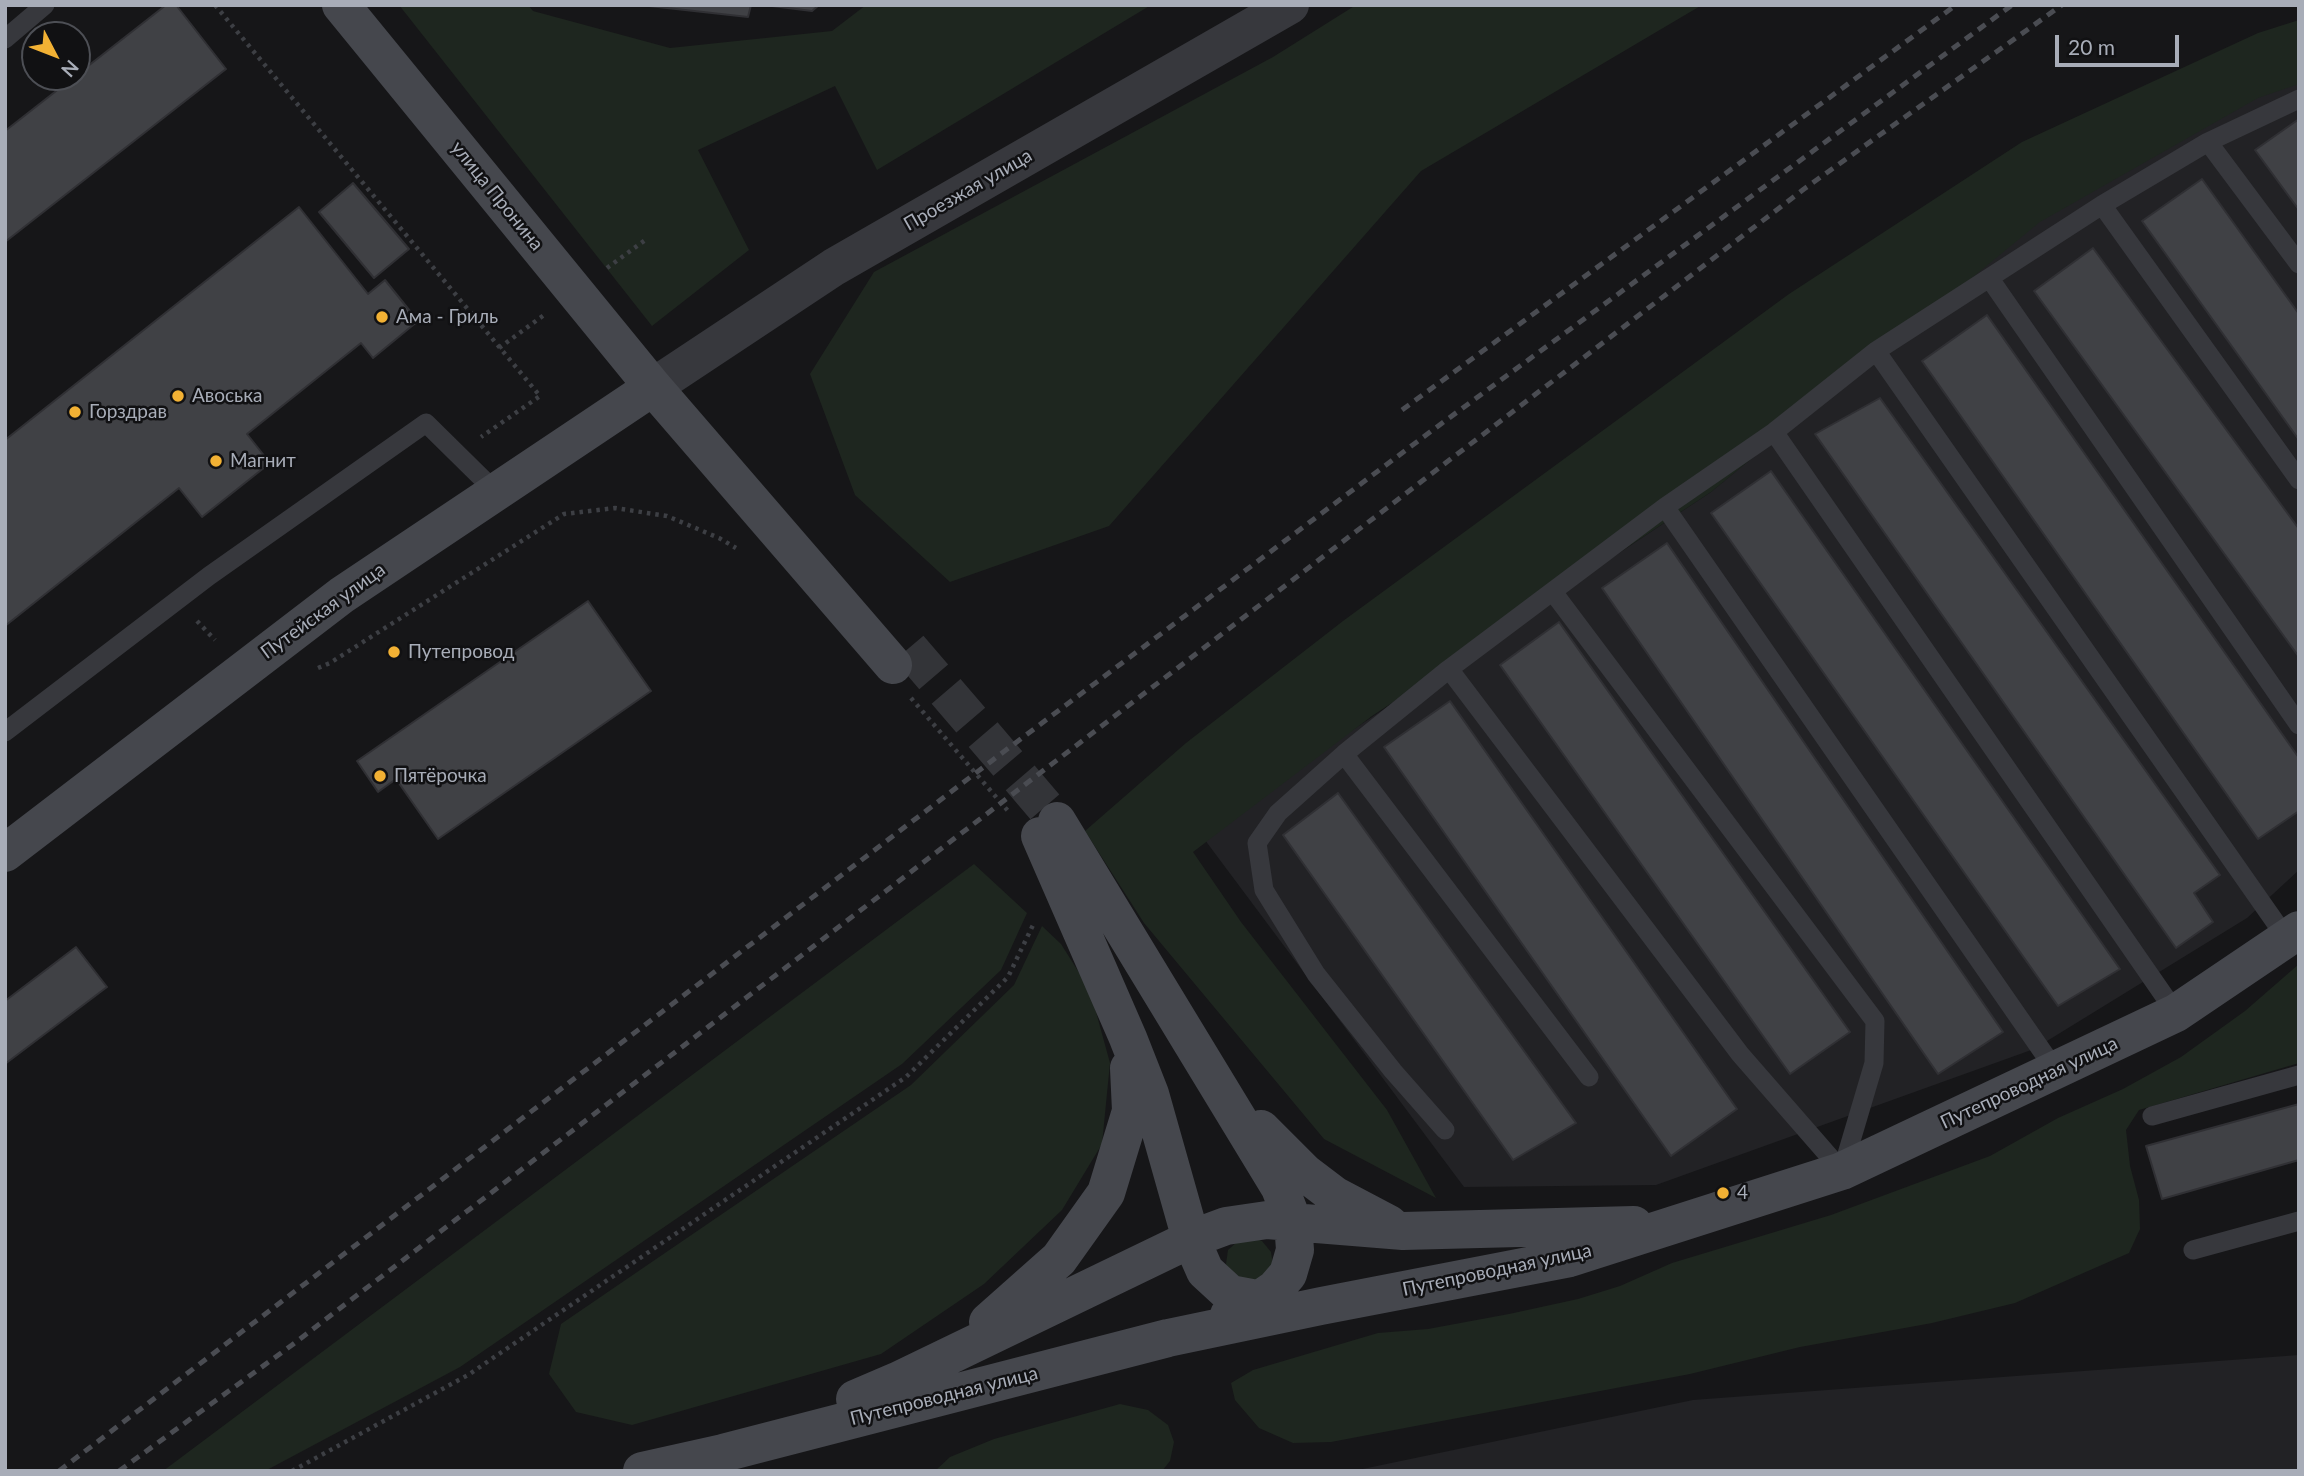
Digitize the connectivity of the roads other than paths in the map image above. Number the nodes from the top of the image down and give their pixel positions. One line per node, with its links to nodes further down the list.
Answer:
1 (44, 5): 4 (lane)
2 (341, 5): 11 (main road, улица Пронина)
3 (1290, 5): 11 (street, Проезжая улица)
4 (5, 39)
5 (2299, 99): 6 (lane)
6 (2208, 142): 7 (lane); 8 (lane)
7 (2102, 205): 9 (lane); 13 (lane)
8 (2299, 264)
9 (1990, 279): 10 (lane); 19 (lane)
10 (1877, 351): 12 (lane); 23 (lane)
11 (653, 387): 14 (main road, Путейская улица); 17 (main road, улица Пронина)
12 (1774, 432): 15 (lane); 24 (lane)
13 (2299, 480)
14 (495, 491): 20 (lane); 22 (main road, Путейская улица)
15 (1665, 507): 16 (lane); 26 (lane)
16 (1553, 592): 18 (lane); 32 (lane)
17 (902, 668)
18 (1449, 669): 21 (lane); 32 (lane)
19 (2299, 725)
20 (5, 732)
21 (1344, 754): 29 (lane); 31 (lane)
22 (5, 853)
23 (2293, 934): 24 (main road, Путепроводная улица)
24 (2176, 1013): 26 (main road, Путепроводная улица)
25 (1128, 1038): 27 (main road); 37 (main road); 42 (main road)
26 (2056, 1071): 32 (main road, Путепроводная улица)
27 (1211, 1074): 34 (main road); 36 (main road)
28 (2299, 1075): 30 (lane)
29 (1589, 1077)
30 (2152, 1116)
31 (1445, 1130)
32 (1842, 1171): 35 (main road, Путепроводная улица)
33 (2299, 1221): 38 (lane)
34 (1293, 1222): 36 (main road); 37 (main road); 39 (main road)
35 (1675, 1224): 36 (main road); 40 (main road, Путепроводная улица)
36 (1403, 1231)
37 (1191, 1239): 39 (main road); 42 (main road)
38 (2193, 1250)
39 (1259, 1300): 40 (main road); 41 (main road)
40 (1321, 1306): 41 (main road, Путепроводная улица)
41 (1168, 1339): 43 (main road, Путепроводная улица)
42 (897, 1381): 43 (main road)
43 (723, 1453): 44 (main road, Путепроводная улица)
44 (642, 1471)

